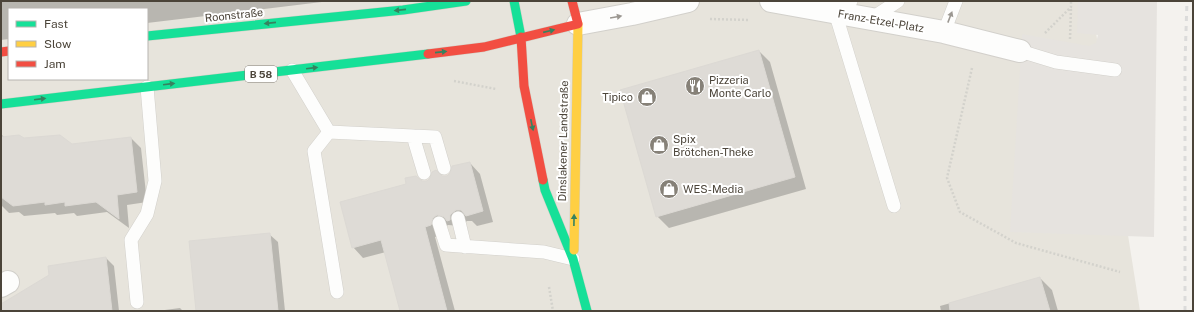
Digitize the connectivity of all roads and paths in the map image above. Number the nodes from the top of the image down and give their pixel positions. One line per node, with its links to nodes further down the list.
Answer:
1 (466, 1): 15 (main road, Roonstraße, one-way to 15)
2 (514, 1): 16 (main road, Dinslakener Landstraße)
3 (572, 1): 13 (main road, Dinslakener Landstraße)
4 (688, 1): 13 (street, one-way to 4)
5 (770, 1): 9 (street, Franz-Etzel-Platz)
6 (898, 1): 12 (lane)
7 (956, 1): 14 (lane, one-way to 7)
8 (1071, 1): 11 (path)
9 (803, 4): 10 (street, Franz-Etzel-Platz)
10 (843, 7): 12 (street, Franz-Etzel-Platz); 28 (lane)
11 (1071, 7): 17 (path); 18 (path)
12 (871, 19): 14 (street, Franz-Etzel-Platz)
13 (578, 24): 16 (main road, B 58, one-way to 13); 32 (main road, Dinslakener Landstraße, one-way to 13)
14 (944, 32): 17 (street, Franz-Etzel-Platz)
15 (148, 36)
16 (520, 37): 20 (main road, B 58, one-way to 16); 32 (main road, Dinslakener Landstraße, one-way to 32)
17 (1020, 51): 18 (lane)
18 (1069, 64): 21 (lane)
19 (973, 66): 33 (path)
20 (292, 70): 22 (main road, B 58, one-way to 20); 24 (lane)
21 (1115, 70)
22 (147, 87): 23 (main road, B 58, one-way to 22); 35 (lane)
23 (1, 104)
24 (329, 132): 25 (lane); 34 (lane)
25 (413, 136): 26 (lane); 27 (lane)
26 (444, 168)
27 (424, 174)
28 (894, 206)
29 (458, 218): 31 (lane)
30 (439, 223): 31 (lane)
31 (465, 247): 32 (lane)
32 (573, 259): 36 (main road, Dinslakener Landstraße)
33 (1120, 272)
34 (337, 292)
35 (137, 302)
36 (587, 311)

